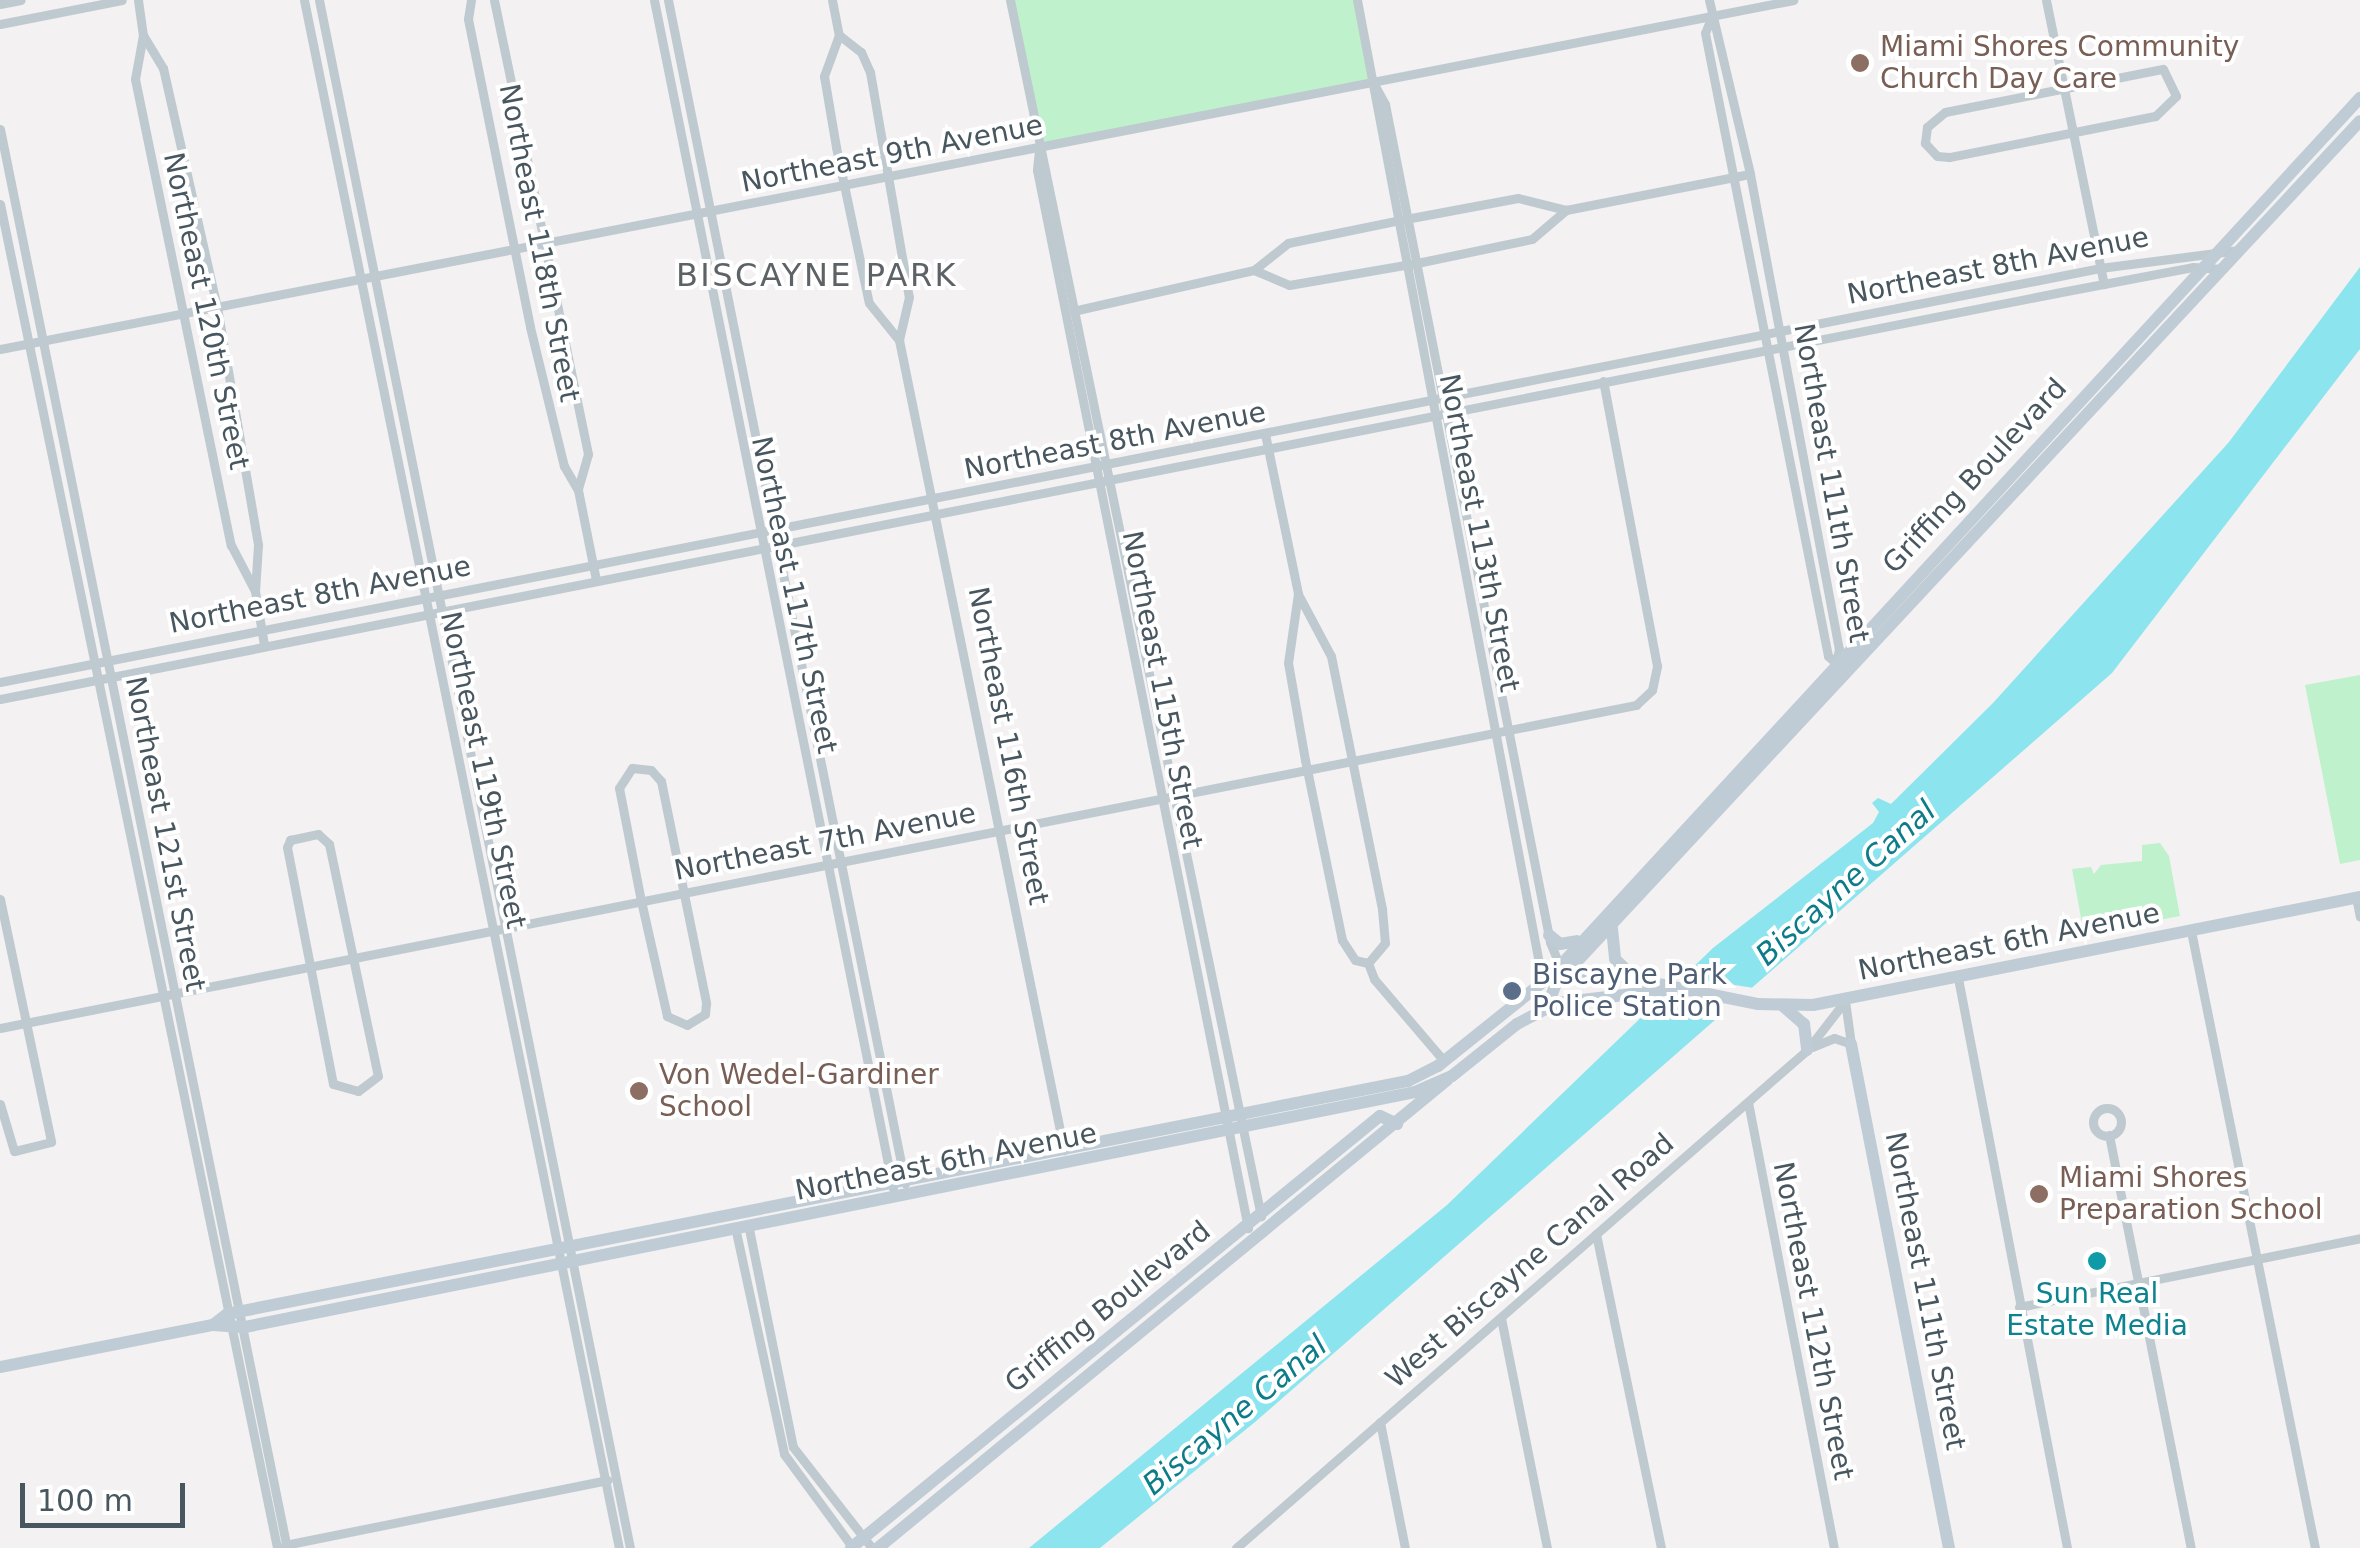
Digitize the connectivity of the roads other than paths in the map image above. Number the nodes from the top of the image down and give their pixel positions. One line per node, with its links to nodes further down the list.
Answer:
1 (21, 0): 16 (street)
2 (122, 0): 18 (street)
3 (138, 0): 19 (street, Northeast 120th Street)
4 (304, 0): 50 (street, Northeast 119th Street)
5 (320, 0): 49 (street, Northeast 119th Street)
6 (470, 0): 41 (street, Northeast 118th Street)
7 (494, 0): 38 (street, Northeast 118th Street)
8 (654, 0): 35 (street, Northeast 117th Street)
9 (668, 0): 34 (street, Northeast 117th Street)
10 (832, 0): 20 (street, Northeast 116th Street)
11 (1010, 0): 27 (street, Northeast 115th Street)
12 (1357, 0): 21 (street, Northeast 113th Street)
13 (1708, 0): 17 (street, Northeast 111th Street)
14 (1793, 0): 17 (street, Northeast 9th Avenue)
15 (2046, 0): 22 (street)
16 (0, 4)
17 (1712, 15): 21 (street, Northeast 9th Avenue); 28 (street, Northeast 111th Street); 30 (street, Northeast 111th Street)
18 (0, 24)
19 (144, 34): 53 (street, Northeast 120th Street); 56 (street, Northeast 120th Street)
20 (839, 35): 29 (street, Northeast 116th Street); 31 (street, Northeast 116th Street)
21 (1374, 84): 27 (street, Northeast 9th Avenue); 36 (street, Northeast 113th Street); 37 (street, Northeast 113th Street)
22 (2064, 88): 26 (street); 26 (street); 26 (street)
23 (2360, 98): 40 (street, Griffing Boulevard)
24 (2360, 121): 39 (street, Griffing Boulevard)
25 (0, 128): 60 (street, Northeast 121st Street)
26 (2073, 132): 45 (street)
27 (1040, 147): 29 (street, Northeast 9th Avenue); 54 (street, Northeast 115th Street); 55 (street, Northeast 115th Street)
28 (1750, 174): 30 (street); 57 (street, Northeast 111th Street)
29 (890, 178): 31 (street, Northeast 9th Avenue); 59 (street, Northeast 116th Street)
30 (1734, 178): 33 (street); 58 (street, Northeast 111th Street)
31 (846, 184): 34 (street, Northeast 9th Avenue); 59 (street, Northeast 116th Street)
32 (0, 204): 61 (street, Northeast 121st Street)
33 (1566, 210): 36 (street); 42 (street)
34 (711, 214): 35 (street, Northeast 9th Avenue); 86 (street, Northeast 117th Street)
35 (695, 217): 38 (street, Northeast 9th Avenue); 87 (street, Northeast 117th Street)
36 (1408, 218): 37 (street); 42 (street, Northeast 113th Street)
37 (1395, 221): 43 (street, Northeast 113th Street); 47 (street)
38 (546, 244): 41 (street, Northeast 9th Avenue); 81 (street, Northeast 118th Street)
39 (2240, 250): 40 (street, Northeast 8th Avenue); 46 (street, Griffing Boulevard)
40 (2217, 251): 44 (street, Griffing Boulevard); 45 (street, Northeast 8th Avenue)
41 (517, 252): 49 (street, Northeast 9th Avenue); 81 (street, Northeast 118th Street)
42 (1417, 262): 43 (street); 71 (street, Northeast 113th Street)
43 (1403, 264): 47 (street); 72 (street, Northeast 113th Street)
44 (2204, 267): 46 (street, Northeast 8th Avenue); 48 (street, Northeast 8th Avenue); 52 (street, Griffing Boulevard)
45 (2100, 268): 51 (street); 57 (street, Northeast 8th Avenue)
46 (2222, 269): 67 (street, Griffing Boulevard)
47 (1254, 270): 54 (street)
48 (2174, 270): 51 (street, Northeast 8th Avenue); 52 (street)
49 (376, 278): 50 (street, Northeast 9th Avenue); 94 (street, Northeast 119th Street)
50 (357, 282): 53 (street, Northeast 9th Avenue); 96 (street, Northeast 119th Street)
51 (2104, 284): 62 (street, Northeast 8th Avenue)
52 (2184, 288): 65 (street, Griffing Boulevard)
53 (217, 307): 56 (street, Northeast 9th Avenue); 93 (street, Northeast 120th Street)
54 (1078, 309): 55 (street); 77 (street, Northeast 115th Street)
55 (1065, 312): 78 (street, Northeast 115th Street)
56 (185, 314): 60 (street, Northeast 9th Avenue); 93 (street, Northeast 120th Street)
57 (1780, 332): 58 (street, Northeast 8th Avenue); 62 (street, Northeast 111th Street)
58 (1764, 335): 64 (street, Northeast 111th Street); 66 (street, Northeast 8th Avenue)
59 (900, 340): 82 (street, Northeast 116th Street)
60 (42, 341): 61 (street, Northeast 9th Avenue); 102 (street, Northeast 121st Street)
61 (29, 344): 63 (street, Northeast 9th Avenue); 103 (street, Northeast 121st Street)
62 (1782, 348): 64 (street, Northeast 8th Avenue); 104 (street, Northeast 111th Street)
63 (0, 349)
64 (1768, 350): 69 (street, Northeast 8th Avenue); 104 (street, Northeast 111th Street)
65 (2115, 362): 67 (street); 83 (street, Griffing Boulevard)
66 (1600, 368): 68 (street, Northeast 8th Avenue); 69 (street)
67 (2127, 372): 84 (street, Griffing Boulevard)
68 (1536, 381): 70 (street); 71 (street, Northeast 8th Avenue)
69 (1603, 383): 70 (street, Northeast 8th Avenue); 110 (street, Northeast 7th Avenue)
70 (1538, 396): 73 (street, Northeast 8th Avenue)
71 (1442, 398): 72 (street, Northeast 8th Avenue); 73 (street, Northeast 113th Street)
72 (1430, 401): 74 (street, Northeast 113th Street); 75 (street, Northeast 8th Avenue)
73 (1445, 415): 74 (street, Northeast 8th Avenue); 110 (street, Northeast 113th Street)
74 (1432, 417): 76 (street, Northeast 8th Avenue); 111 (street, Northeast 113th Street)
75 (1265, 434): 76 (street); 77 (street, Northeast 8th Avenue)
76 (1268, 450): 79 (street, Northeast 8th Avenue); 95 (street)
77 (1110, 465): 78 (street, Northeast 8th Avenue); 79 (street, Northeast 115th Street)
78 (1096, 468): 80 (street, Northeast 115th Street); 82 (street, Northeast 8th Avenue)
79 (1112, 481): 80 (street, Northeast 8th Avenue); 114 (street, Northeast 115th Street)
80 (1098, 483): 85 (street, Northeast 8th Avenue); 115 (street, Northeast 115th Street)
81 (578, 490): 90 (street, Northeast 118th Street)
82 (935, 499): 85 (street, Northeast 116th Street); 86 (street, Northeast 8th Avenue)
83 (1987, 500): 84 (street); 92 (street, Griffing Boulevard)
84 (1998, 512): 97 (street, Griffing Boulevard)
85 (938, 513): 88 (street, Northeast 8th Avenue); 118 (street, Northeast 116th Street)
86 (772, 530): 87 (street, Northeast 8th Avenue); 88 (street, Northeast 117th Street)
87 (756, 533): 89 (street, Northeast 117th Street); 90 (street, Northeast 8th Avenue)
88 (774, 545): 89 (street, Northeast 8th Avenue); 119 (street, Northeast 117th Street)
89 (760, 548): 91 (street, Northeast 8th Avenue); 120 (street, Northeast 117th Street)
90 (593, 566): 91 (street, Northeast 118th Street); 94 (street, Northeast 8th Avenue)
91 (596, 580): 98 (street, Northeast 8th Avenue)
92 (1909, 585): 97 (street); 104 (street, Griffing Boulevard)
93 (256, 591): 100 (street, Northeast 120th Street)
94 (438, 593): 96 (street, Northeast 8th Avenue); 98 (street, Northeast 119th Street)
95 (1298, 594): 112 (street); 113 (street)
96 (424, 596): 99 (street, Northeast 119th Street); 100 (street, Northeast 8th Avenue)
97 (1920, 596): 108 (street, Griffing Boulevard)
98 (441, 611): 99 (street, Northeast 8th Avenue); 126 (street, Northeast 119th Street)
99 (428, 614): 101 (street, Northeast 8th Avenue); 128 (street, Northeast 119th Street)
100 (262, 631): 101 (street, Northeast 120th Street); 102 (street, Northeast 8th Avenue)
101 (264, 645): 105 (street, Northeast 8th Avenue)
102 (108, 660): 103 (street, Northeast 8th Avenue); 105 (street, Northeast 121st Street)
103 (94, 662): 106 (street, Northeast 121st Street); 107 (street, Northeast 8th Avenue)
104 (1836, 662): 108 (street); 116 (street, Griffing Boulevard)
105 (111, 678): 106 (street, Northeast 8th Avenue); 139 (street, Northeast 121st Street)
106 (98, 680): 109 (street, Northeast 8th Avenue); 141 (street, Northeast 121st Street)
107 (0, 682)
108 (1840, 682): 117 (street, Griffing Boulevard)
109 (0, 699)
110 (1508, 731): 111 (street, Northeast 7th Avenue); 130 (street, Northeast 113th Street)
111 (1495, 733): 112 (street, Northeast 7th Avenue); 135 (street, Northeast 113th Street)
112 (1352, 762): 113 (street, Northeast 7th Avenue); 133 (street)
113 (1307, 771): 114 (street, Northeast 7th Avenue); 133 (street)
114 (1175, 796): 115 (street, Northeast 7th Avenue); 154 (street, Northeast 115th Street)
115 (1161, 800): 118 (street, Northeast 7th Avenue); 155 (street, Northeast 115th Street)
116 (1710, 800): 117 (street); 131 (street, Griffing Boulevard)
117 (1722, 811): 127 (street, Griffing Boulevard)
118 (1002, 830): 119 (street, Northeast 7th Avenue); 158 (street, Northeast 116th Street)
119 (838, 860): 120 (street, Northeast 7th Avenue); 159 (street, Northeast 117th Street)
120 (826, 862): 121 (street, Northeast 7th Avenue); 159 (street, Northeast 117th Street)
121 (684, 892): 124 (street, Northeast 7th Avenue); 124 (street); 124 (street)
122 (2358, 897): 125 (street); 129 (street, Northeast 6th Avenue)
123 (0, 899): 145 (street)
124 (640, 901): 126 (street, Northeast 7th Avenue)
125 (2360, 917)
126 (506, 927): 128 (street, Northeast 7th Avenue); 169 (street, Northeast 119th Street)
127 (1612, 929): 135 (street, Griffing Boulevard); 137 (street)
128 (492, 930): 132 (street, Northeast 7th Avenue); 169 (street, Northeast 119th Street)
129 (2191, 931): 136 (street, Northeast 6th Avenue); 170 (street)
130 (1549, 935): 131 (street); 135 (street, Northeast 113th Street)
131 (1577, 942): 135 (street, Griffing Boulevard)
132 (355, 956): 134 (street, Northeast 7th Avenue); 134 (street); 134 (street)
133 (1368, 962): 149 (street)
134 (308, 965): 139 (street, Northeast 7th Avenue)
135 (1558, 976): 137 (street, Northeast 6th Avenue); 140 (street); 144 (street, Griffing Boulevard); 149 (street, Griffing Boulevard)
136 (1958, 978): 142 (street, Northeast 6th Avenue); 173 (street)
137 (1637, 979): 138 (street, Northeast 6th Avenue)
138 (1666, 990): 140 (street, Northeast 6th Avenue); 143 (street, Northeast 6th Avenue)
139 (174, 993): 141 (street, Northeast 7th Avenue); 174 (street, Northeast 121st Street)
140 (1587, 995): 144 (street, Northeast 6th Avenue)
141 (162, 996): 145 (street, Northeast 7th Avenue); 174 (street, Northeast 121st Street)
142 (1845, 1000): 143 (street, Northeast 6th Avenue); 147 (street); 148 (street, West Biscayne Canal Road)
143 (1783, 1006): 148 (street)
144 (1547, 1007): 151 (street, Northeast 6th Avenue)
145 (30, 1022): 146 (street, Northeast 7th Avenue); 153 (street)
146 (0, 1028)
147 (1851, 1044): 148 (street); 191 (street, Northeast 111th Street)
148 (1807, 1050): 152 (street, West Biscayne Canal Road)
149 (1444, 1061): 150 (street, Griffing Boulevard)
150 (1419, 1077): 154 (street, Northeast 6th Avenue)
151 (1449, 1078): 154 (street, Northeast 6th Avenue); 156 (street, Griffing Boulevard)
152 (1748, 1102): 166 (street, West Biscayne Canal Road); 190 (street, Northeast 112th Street)
153 (0, 1104)
154 (1239, 1121): 155 (street, Northeast 6th Avenue); 162 (street, Northeast 115th Street)
155 (1224, 1124): 158 (street, Northeast 6th Avenue); 163 (street, Northeast 115th Street)
156 (1397, 1124): 162 (street, Griffing Boulevard); 164 (street, Griffing Boulevard)
157 (2109, 1135): 172 (street)
158 (1065, 1156): 159 (street, Northeast 6th Avenue); 160 (street, Northeast 6th Avenue)
159 (898, 1182): 160 (street, Northeast 117th Street); 161 (street, Northeast 6th Avenue)
160 (901, 1196): 165 (street, Northeast 6th Avenue)
161 (739, 1213): 165 (street); 169 (street, Northeast 6th Avenue)
162 (1260, 1214): 163 (street, Griffing Boulevard); 164 (street, Northeast 115th Street)
163 (1246, 1226): 167 (street, Northeast 115th Street); 182 (street, Griffing Boulevard)
164 (1268, 1227): 167 (street, Griffing Boulevard)
165 (742, 1228): 171 (street, Northeast 6th Avenue); 182 (street)
166 (1596, 1234): 175 (street, West Biscayne Canal Road); 189 (street)
167 (1254, 1238): 182 (street, Griffing Boulevard)
168 (2360, 1238): 170 (street)
169 (565, 1248): 171 (street, Northeast 119th Street); 174 (street, Northeast 6th Avenue)
170 (2259, 1260): 172 (street); 194 (street)
171 (567, 1263): 177 (street, Northeast 6th Avenue); 180 (street, Northeast 119th Street); 181 (street, Northeast 119th Street)
172 (2138, 1283): 173 (street); 193 (street)
173 (2019, 1307): 192 (street)
174 (234, 1313): 176 (street, Northeast 6th Avenue); 177 (street, Northeast 121st Street)
175 (1501, 1318): 179 (street, West Biscayne Canal Road); 188 (street)
176 (212, 1325): 177 (street, Northeast 6th Avenue); 178 (street, Northeast 6th Avenue)
177 (238, 1328): 183 (street, Northeast 121st Street); 183 (street, Northeast 121st Street)
178 (0, 1367)
179 (1380, 1422): 186 (street, West Biscayne Canal Road); 187 (street)
180 (616, 1479): 181 (street); 185 (street, Northeast 119th Street)
181 (604, 1481): 183 (street); 184 (street, Northeast 119th Street)
182 (861, 1546)
183 (282, 1547)
184 (619, 1548)
185 (630, 1548)
186 (1236, 1548)
187 (1405, 1548)
188 (1547, 1548)
189 (1660, 1548)
190 (1834, 1548)
191 (1950, 1548)
192 (2067, 1548)
193 (2191, 1548)
194 (2316, 1548)

